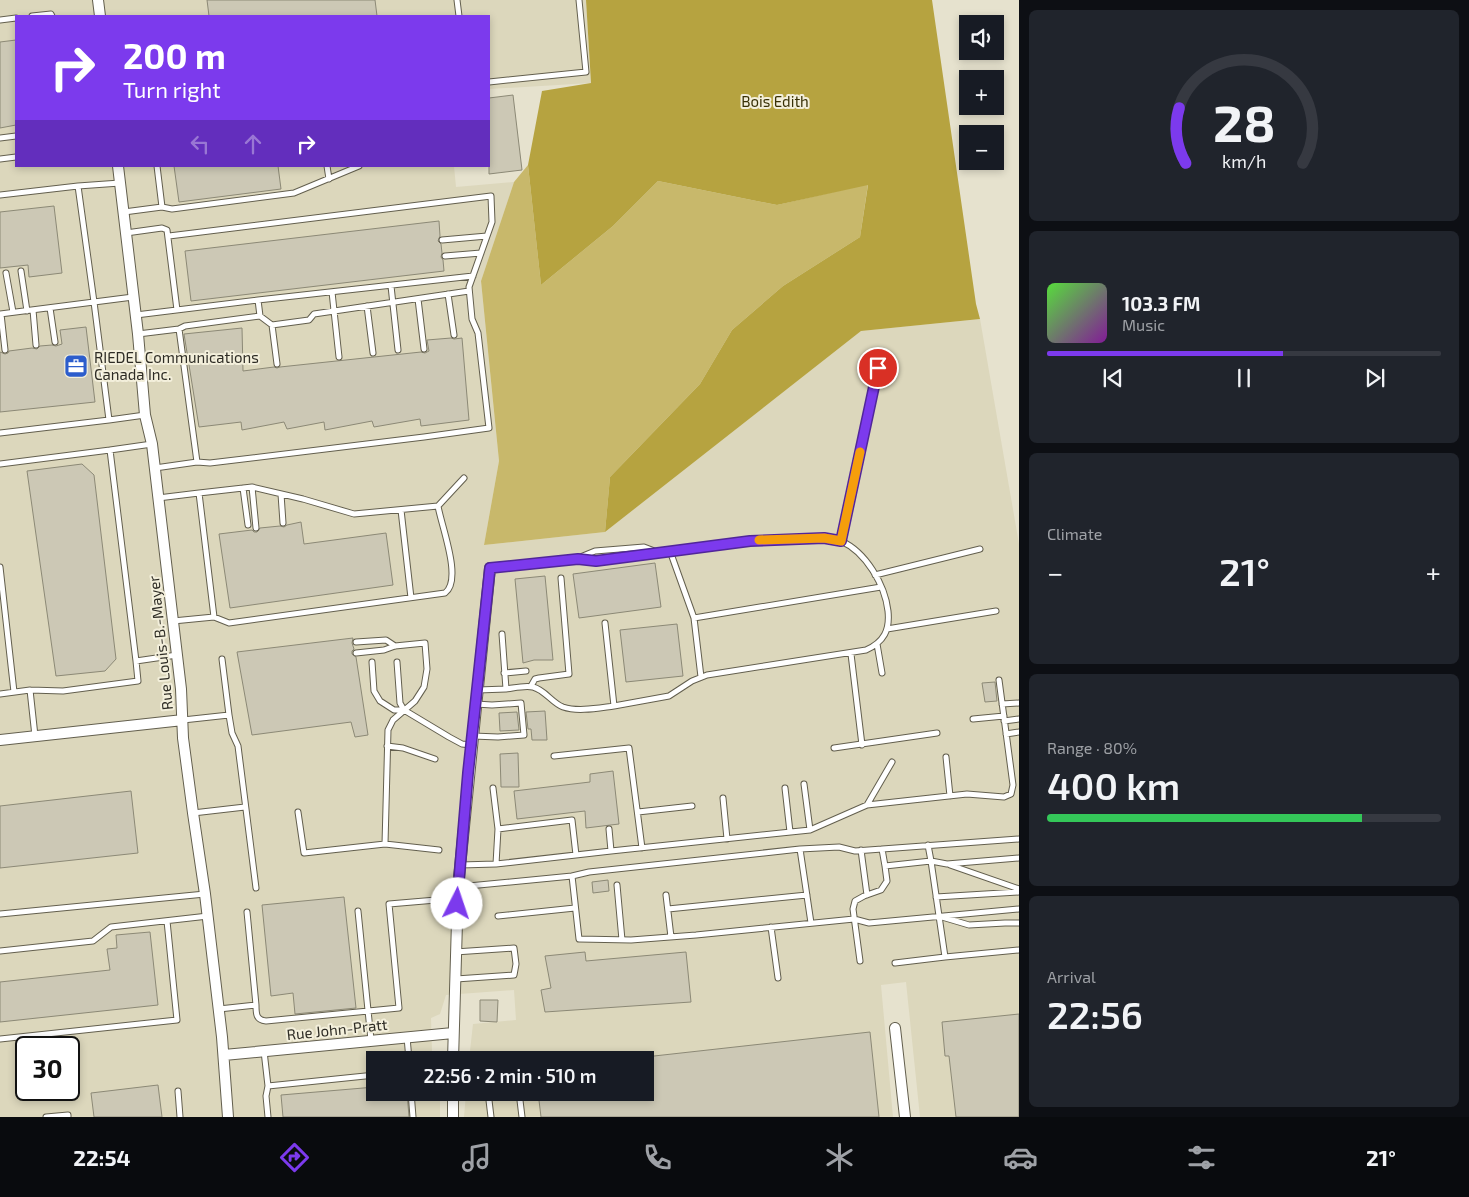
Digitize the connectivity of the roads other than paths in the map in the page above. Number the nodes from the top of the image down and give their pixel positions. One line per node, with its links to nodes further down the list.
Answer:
1 (98, 0): 4 (street)
2 (457, 0): 5 (lane)
3 (579, 0): 8 (lane)
4 (100, 15)
5 (458, 15)
6 (15, 18): 7 (lane)
7 (0, 20)
8 (490, 82)
9 (15, 136): 10 (lane)
10 (0, 138)
11 (15, 157): 12 (lane)
12 (0, 159)
13 (118, 167): 18 (street, Rue Louis-B.-Mayer)
14 (157, 167): 21 (lane)
15 (327, 167): 17 (lane)
16 (357, 167): 17 (lane)
17 (329, 179): 21 (lane)
18 (120, 183): 19 (lane); 22 (street, Rue Louis-B.-Mayer)
19 (78, 186): 20 (lane); 39 (lane)
20 (0, 195)
21 (162, 207): 22 (lane)
22 (123, 212): 23 (street, Rue Louis-B.-Mayer)
23 (126, 233): 24 (lane); 36 (street, Rue Louis-B.-Mayer)
24 (169, 236): 25 (lane); 44 (lane)
25 (487, 236): 26 (lane); 27 (lane)
26 (442, 240)
27 (481, 253): 28 (lane); 31 (lane)
28 (445, 256)
29 (21, 271): 43 (lane)
30 (6, 273): 46 (lane)
31 (472, 276): 32 (lane); 33 (lane)
32 (391, 286): 34 (lane); 40 (lane)
33 (469, 291): 35 (lane); 68 (lane)
34 (332, 292): 38 (lane); 45 (lane)
35 (448, 294): 37 (lane); 53 (lane)
36 (133, 296): 39 (lane); 48 (street, Rue Louis-B.-Mayer)
37 (418, 299): 40 (lane); 56 (lane)
38 (258, 300): 44 (lane); 49 (lane)
39 (94, 302): 42 (lane); 64 (lane)
40 (393, 302): 41 (lane); 58 (lane)
41 (367, 306): 45 (lane); 59 (lane)
42 (50, 308): 43 (lane); 54 (lane)
43 (30, 310): 46 (lane); 55 (lane)
44 (177, 310): 48 (lane)
45 (334, 311): 50 (lane); 60 (lane)
46 (13, 312): 47 (lane)
47 (0, 314): 57 (lane)
48 (136, 315): 52 (street, Rue Louis-B.-Mayer)
49 (260, 316): 50 (lane); 51 (lane)
50 (272, 325): 61 (lane)
51 (179, 329): 52 (lane); 68 (lane)
52 (138, 334): 63 (street, Rue Louis-B.-Mayer)
53 (454, 335)
54 (55, 342)
55 (36, 345)
56 (424, 349)
57 (5, 350)
58 (398, 350)
59 (373, 354)
60 (339, 357)
61 (277, 364)
62 (878, 368): 82 (lane)
63 (145, 415): 64 (lane); 66 (street, Rue Louis-B.-Mayer)
64 (109, 420): 65 (lane)
65 (0, 433)
66 (152, 444): 67 (lane); 70 (street, Rue Louis-B.-Mayer)
67 (110, 450): 69 (lane); 107 (lane)
68 (197, 462): 70 (lane)
69 (0, 464)
70 (154, 468): 76 (street, Rue Louis-B.-Mayer)
71 (464, 478): 77 (lane)
72 (252, 487): 73 (lane); 75 (lane); 81 (lane)
73 (243, 488): 74 (lane); 80 (lane)
74 (199, 493): 76 (lane); 94 (lane)
75 (281, 494): 78 (lane); 79 (lane)
76 (158, 498): 96 (street, Rue Louis-B.-Mayer)
77 (438, 506): 78 (lane); 92 (lane)
78 (401, 510): 92 (lane)
79 (284, 523)
80 (248, 525)
81 (256, 528)
82 (841, 541): 84 (lane); 89 (lane)
83 (980, 549): 89 (lane)
84 (670, 550): 85 (lane); 95 (lane)
85 (658, 552): 86 (lane); 86 (lane)
86 (578, 559): 88 (lane)
87 (0, 567): 119 (lane)
88 (490, 568): 118 (street)
89 (875, 575): 91 (lane)
90 (561, 578): 115 (lane)
91 (881, 587): 95 (lane); 98 (lane)
92 (411, 598): 94 (lane)
93 (996, 611): 98 (lane)
94 (214, 617): 96 (lane)
95 (694, 618): 113 (lane)
96 (173, 621): 105 (street, Rue Louis-B.-Mayer)
97 (605, 623): 124 (lane)
98 (887, 629): 101 (lane)
99 (502, 634): 112 (lane)
100 (356, 642): 102 (lane)
101 (878, 644): 104 (lane); 111 (lane)
102 (395, 646): 103 (lane); 125 (lane)
103 (356, 653)
104 (851, 654): 113 (lane); 137 (lane)
105 (177, 656): 107 (lane); 130 (street, Rue Louis-B.-Mayer)
106 (222, 658): 126 (lane)
107 (136, 661): 117 (lane)
108 (372, 662): 125 (lane)
109 (397, 662): 125 (lane)
110 (526, 671): 112 (lane)
111 (882, 673)
112 (504, 674): 116 (lane)
113 (701, 677): 124 (lane)
114 (999, 680): 123 (lane)
115 (531, 686): 116 (lane); 124 (lane)
116 (506, 689): 118 (lane)
117 (30, 690): 119 (lane); 134 (lane)
118 (477, 690): 122 (street)
119 (14, 692): 120 (lane)
120 (0, 694)
121 (1019, 703): 123 (lane)
122 (476, 704): 136 (street); 136 (lane)
123 (1002, 704): 127 (lane)
124 (614, 706)
125 (404, 710): 136 (lane); 138 (lane)
126 (230, 715): 130 (lane); 153 (lane)
127 (1004, 718): 128 (lane); 129 (lane); 133 (lane)
128 (973, 719)
129 (1019, 719)
130 (183, 720): 134 (street); 156 (street, Rue Louis-B.-Mayer)
131 (1019, 732): 133 (lane)
132 (937, 733): 137 (lane)
133 (1006, 734): 145 (lane)
134 (35, 736): 135 (street)
135 (0, 740)
136 (472, 740): 174 (street)
137 (862, 745): 139 (lane)
138 (387, 746): 142 (lane); 163 (lane)
139 (834, 748)
140 (554, 756): 155 (lane)
141 (946, 757): 149 (lane)
142 (435, 759)
143 (892, 762): 151 (lane)
144 (1019, 781): 145 (lane)
145 (1012, 782): 149 (lane)
146 (804, 784): 159 (lane)
147 (493, 788): 157 (lane)
148 (785, 788): 160 (lane)
149 (950, 796): 151 (lane)
150 (723, 798): 161 (lane)
151 (867, 805): 159 (lane)
152 (692, 806): 155 (lane)
153 (245, 807): 156 (lane); 181 (lane)
154 (298, 812): 163 (lane)
155 (638, 812): 165 (lane)
156 (193, 813): 183 (street, Rue Louis-B.-Mayer)
157 (498, 829): 171 (lane); 175 (lane)
158 (609, 829): 170 (lane)
159 (810, 830): 160 (lane)
160 (790, 832): 161 (lane)
161 (727, 839): 165 (lane)
162 (1019, 839): 164 (lane)
163 (385, 844): 168 (lane)
164 (928, 846): 167 (lane); 173 (lane)
165 (642, 848): 170 (lane)
166 (800, 849): 169 (lane); 178 (lane); 185 (lane)
167 (882, 849): 169 (lane); 177 (lane)
168 (439, 850)
169 (860, 850): 186 (lane)
170 (611, 851): 171 (lane)
171 (576, 855): 175 (lane)
172 (1019, 858): 176 (lane)
173 (930, 861): 176 (lane); 177 (lane); 187 (lane)
174 (460, 864): 175 (lane); 180 (street)
175 (496, 864)
176 (947, 864): 182 (lane)
177 (885, 866): 186 (lane)
178 (572, 876): 180 (lane); 189 (lane)
179 (617, 885): 204 (lane)
180 (458, 887): 207 (street)
181 (256, 888)
182 (1019, 891): 187 (lane)
183 (206, 894): 194 (lane); 195 (street, Rue Louis-B.-Mayer)
184 (666, 895): 191 (lane)
185 (807, 895): 191 (lane); 200 (lane)
186 (867, 895): 198 (lane)
187 (936, 897): 197 (lane)
188 (436, 900): 215 (lane)
189 (575, 908): 196 (lane); 204 (lane)
190 (1019, 909): 197 (lane)
191 (668, 910): 203 (lane)
192 (358, 911): 215 (lane)
193 (247, 912): 213 (lane)
194 (0, 914)
195 (208, 916): 199 (lane); 214 (street, Rue Louis-B.-Mayer)
196 (498, 916)
197 (939, 916): 198 (lane); 201 (lane); 208 (lane)
198 (854, 918): 200 (lane); 209 (lane)
199 (167, 921): 206 (lane); 219 (lane)
200 (811, 923): 202 (lane)
201 (1019, 924)
202 (771, 927): 203 (lane); 211 (lane)
203 (670, 937): 204 (lane)
204 (622, 940)
205 (1019, 950): 208 (lane)
206 (0, 951)
207 (455, 952): 212 (street); 212 (lane)
208 (945, 958): 210 (lane)
209 (860, 961)
210 (895, 963)
211 (778, 978)
212 (454, 979): 217 (street)
213 (256, 1005): 214 (lane); 215 (lane)
214 (219, 1009): 224 (street, Rue Louis-B.-Mayer)
215 (368, 1011): 220 (lane)
216 (895, 1028): 241 (street)
217 (453, 1033): 218 (street, Rue John-Pratt); 223 (street)
218 (407, 1037): 220 (street, Rue John-Pratt); 222 (lane)
219 (0, 1039)
220 (371, 1040): 221 (street, Rue John-Pratt)
221 (264, 1051): 224 (street, Rue John-Pratt); 226 (lane)
222 (408, 1051)
223 (453, 1051)
224 (224, 1055): 235 (street, Rue Louis-B.-Mayer)
225 (366, 1076): 226 (lane)
226 (268, 1086): 236 (lane)
227 (178, 1091): 234 (lane)
228 (412, 1101): 237 (lane)
229 (453, 1101): 238 (street)
230 (489, 1101): 239 (lane)
231 (520, 1101): 240 (lane)
232 (46, 1117): 233 (lane)
233 (68, 1117)
234 (180, 1117)
235 (228, 1117)
236 (268, 1117)
237 (413, 1117)
238 (452, 1117)
239 (491, 1117)
240 (522, 1117)
241 (905, 1117)

